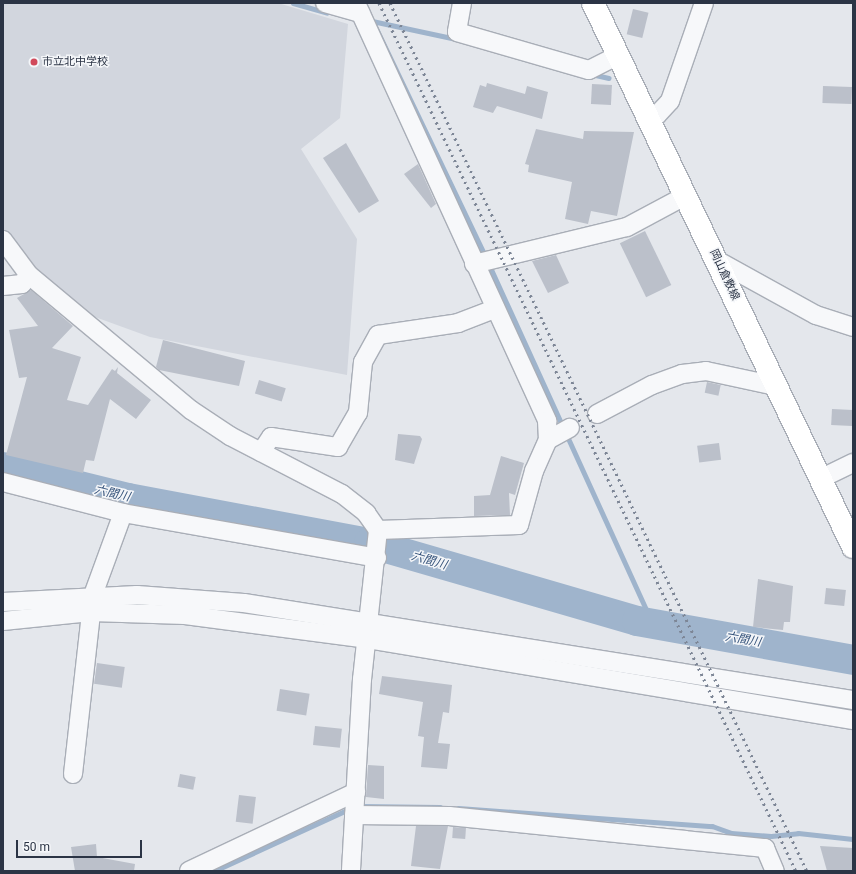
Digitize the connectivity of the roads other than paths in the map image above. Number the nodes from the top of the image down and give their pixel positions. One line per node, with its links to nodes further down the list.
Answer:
1 (325, 3): 5 (street)
2 (462, 3): 6 (street)
3 (593, 3): 6 (main road, 岡山倉敷線)
4 (706, 4): 7 (street)
5 (361, 14): 11 (street)
6 (617, 56): 7 (main road, 岡山倉敷線)
7 (647, 119): 8 (main road, 岡山倉敷線)
8 (685, 196): 10 (main road, 岡山倉敷線); 11 (street)
9 (3, 240): 12 (street)
10 (718, 261): 15 (street); 16 (main road, 岡山倉敷線)
11 (482, 262): 14 (street)
12 (29, 275): 13 (street); 18 (street)
13 (3, 286)
14 (495, 309): 18 (street); 23 (street)
15 (853, 327)
16 (776, 386): 17 (street); 20 (main road, 岡山倉敷線)
17 (597, 414)
18 (261, 452): 23 (street)
19 (853, 463): 20 (street)
20 (820, 479): 24 (main road, 岡山倉敷線)
21 (3, 482): 22 (street)
22 (123, 513): 23 (street); 26 (street)
23 (378, 545): 28 (street)
24 (853, 546)
25 (3, 602): 26 (street)
26 (92, 604): 27 (street); 28 (street); 31 (street)
27 (3, 621)
28 (369, 631): 29 (street); 30 (street); 32 (street)
29 (853, 700)
30 (853, 720)
31 (73, 774)
32 (355, 805): 33 (street); 34 (street); 35 (street)
33 (189, 871)
34 (351, 871)
35 (775, 871)

